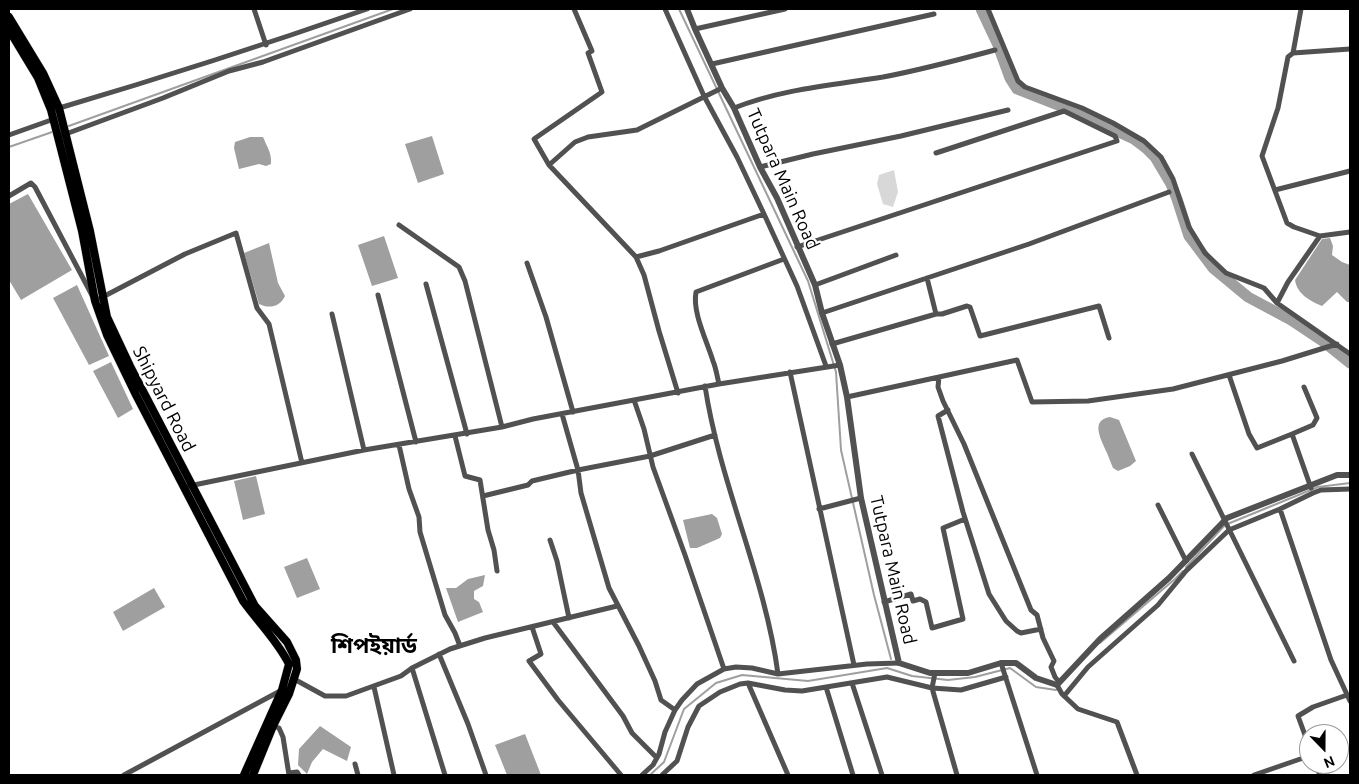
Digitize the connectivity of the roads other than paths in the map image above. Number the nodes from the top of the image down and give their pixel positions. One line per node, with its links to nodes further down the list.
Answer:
1 (254, 9): 14 (street)
2 (367, 9): 14 (street)
3 (410, 9): 26 (street)
4 (574, 9): 28 (street)
5 (665, 9): 20 (street)
6 (687, 9): 12 (street, Tutpara Main Road)
7 (785, 9): 12 (street)
8 (988, 9): 49 (street)
9 (1301, 9): 17 (street)
10 (934, 14): 18 (street)
11 (9, 17): 22 (main road, Shipyard Road)
12 (695, 29): 18 (street, Tutpara Main Road)
13 (9, 30): 22 (main road, Shipyard Road)
14 (266, 45): 22 (street)
15 (1350, 49): 17 (street)
16 (995, 50): 21 (street)
17 (1293, 53): 31 (street)
18 (712, 64): 19 (street, Tutpara Main Road)
19 (722, 88): 20 (street); 21 (street, Tutpara Main Road)
20 (704, 96): 28 (street); 34 (street)
21 (734, 108): 29 (street, Tutpara Main Road)
22 (55, 109): 24 (main road, Shipyard Road); 26 (main road, Shipyard Road)
23 (1008, 110): 29 (street)
24 (54, 119): 25 (street); 26 (main road, Shipyard Road)
25 (9, 135)
26 (62, 135): 47 (main road, Shipyard Road); 48 (main road, Shipyard Road)
27 (936, 153): 38 (street)
28 (549, 165): 40 (street)
29 (760, 167): 38 (street, Tutpara Main Road)
30 (1350, 171): 31 (street)
31 (1275, 190): 37 (street)
32 (1169, 192): 43 (street)
33 (9, 196): 48 (street)
34 (764, 214): 40 (street); 41 (street)
35 (399, 225): 71 (street)
36 (1350, 232): 37 (street)
37 (1320, 236): 49 (street)
38 (797, 247): 45 (street, Tutpara Main Road)
39 (896, 256): 45 (street)
40 (636, 257): 65 (street)
41 (784, 259): 58 (street); 62 (street)
42 (527, 263): 69 (street)
43 (927, 278): 50 (street); 52 (street)
44 (426, 284): 72 (street)
45 (815, 286): 50 (street, Tutpara Main Road)
46 (378, 295): 76 (street)
47 (102, 296): 48 (street); 81 (street); 85 (main road, Shipyard Road)
48 (95, 301): 85 (main road, Shipyard Road)
49 (1277, 303): 55 (street)
50 (822, 313): 54 (street, Tutpara Main Road)
51 (332, 314): 78 (street)
52 (936, 314): 53 (street); 54 (street)
53 (1109, 338)
54 (832, 344): 57 (street, Tutpara Main Road)
55 (1337, 344): 56 (street); 60 (street)
56 (1350, 354)
57 (840, 365): 58 (street); 66 (street, Tutpara Main Road)
58 (826, 366): 59 (street)
59 (790, 372): 62 (street); 91 (street)
60 (1229, 375): 61 (street); 73 (street)
61 (939, 377): 66 (street); 68 (street)
62 (719, 384): 63 (street)
63 (705, 386): 65 (street); 74 (street)
64 (1304, 387): 73 (street)
65 (678, 393): 67 (street)
66 (847, 397): 89 (street, Tutpara Main Road)
67 (634, 400): 69 (street); 80 (street)
68 (948, 410): 93 (street); 103 (street)
69 (573, 412): 70 (street)
70 (562, 414): 71 (street); 82 (street)
71 (502, 427): 72 (street)
72 (467, 434): 75 (street)
73 (1292, 434): 84 (street)
74 (715, 435): 80 (street); 112 (street)
75 (455, 436): 76 (street); 88 (street)
76 (416, 442): 77 (street)
77 (399, 446): 78 (street); 104 (street)
78 (364, 450): 81 (street)
79 (1192, 454): 94 (street)
80 (650, 456): 82 (street); 111 (street)
81 (302, 463): 85 (street)
82 (578, 470): 88 (street); 99 (street)
83 (1350, 475): 84 (street)
84 (1310, 485): 87 (street); 94 (street)
85 (188, 487): 115 (main road, Shipyard Road); 122 (main road, Shipyard Road)
86 (1350, 489): 87 (street)
87 (1313, 493): 92 (street)
88 (483, 496): 97 (street)
89 (855, 499): 91 (street); 98 (street, Tutpara Main Road)
90 (1158, 505): 96 (street)
91 (819, 509): 108 (street)
92 (1280, 509): 94 (street); 124 (street)
93 (965, 519): 98 (street); 103 (street)
94 (1227, 525): 96 (street); 106 (street); 123 (street)
95 (550, 540): 100 (street)
96 (1186, 560): 118 (street)
97 (497, 571)
98 (884, 602): 107 (street, Tutpara Main Road)
99 (617, 606): 100 (street); 126 (street)
100 (569, 618): 101 (street)
101 (553, 622): 102 (street); 129 (street)
102 (532, 627): 104 (street); 142 (street)
103 (1041, 629): 118 (street)
104 (460, 646): 105 (street)
105 (439, 654): 110 (street); 141 (street)
106 (1294, 661)
107 (899, 663): 108 (street); 114 (street, Tutpara Main Road)
108 (854, 665): 112 (street)
109 (1002, 665): 113 (street); 114 (street, Tutpara Main Road); 118 (street)
110 (412, 668): 119 (street); 140 (street)
111 (724, 669): 112 (street); 126 (street)
112 (778, 674)
113 (1006, 676): 121 (street); 149 (street)
114 (935, 677): 121 (street)
115 (294, 679): 119 (street); 128 (main road, Shipyard Road)
116 (748, 683): 120 (street); 144 (street); 145 (street)
117 (852, 683): 120 (street); 121 (street); 147 (street)
118 (1058, 683): 123 (street)
119 (374, 687): 139 (street)
120 (826, 687): 146 (street)
121 (932, 688): 148 (street)
122 (282, 690): 134 (street); 135 (main road)
123 (1063, 695): 150 (street)
124 (1347, 695): 125 (street); 127 (street)
125 (1350, 701)
126 (675, 710): 129 (street)
127 (1301, 724)
128 (273, 726): 133 (street); 136 (main road, Shipyard Road)
129 (657, 758): 143 (street)
130 (1299, 760): 132 (street)
131 (355, 764): 138 (street)
132 (1275, 768): 151 (street); 152 (street)
133 (289, 774): 137 (street)
134 (124, 775)
135 (244, 775)
136 (253, 775)
137 (299, 775)
138 (358, 775)
139 (394, 775)
140 (446, 775)
141 (486, 775)
142 (621, 775)
143 (642, 775)
144 (662, 775)
145 (788, 775)
146 (853, 775)
147 (882, 775)
148 (957, 775)
149 (1037, 775)
150 (1137, 775)
151 (1254, 775)
152 (1278, 775)

